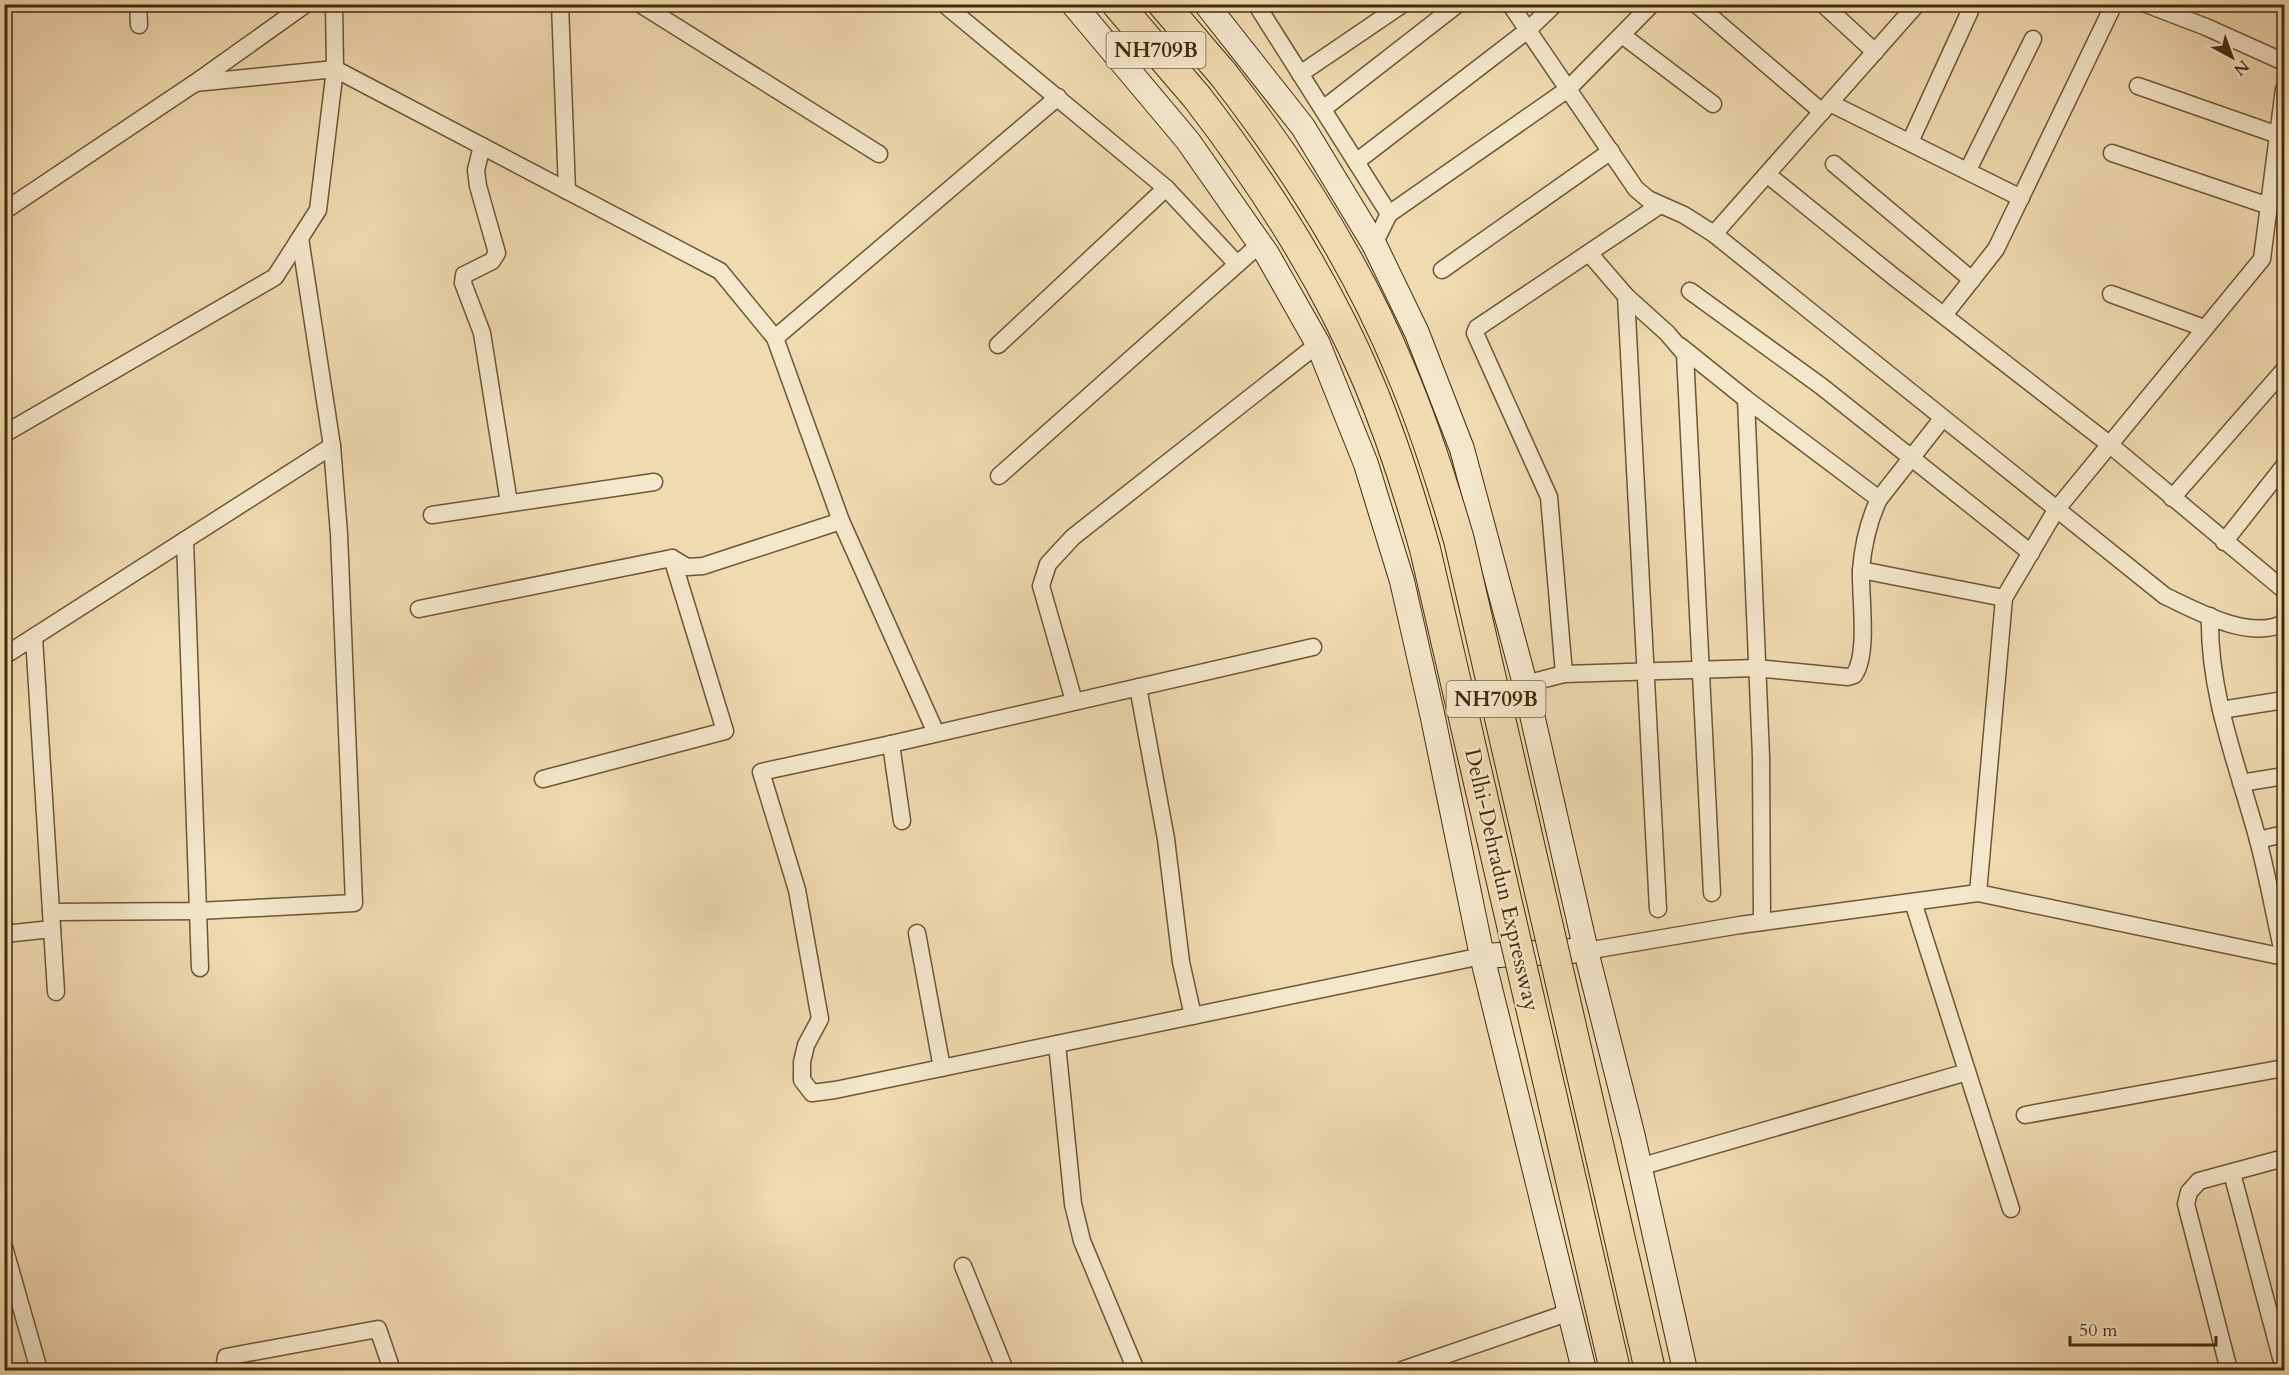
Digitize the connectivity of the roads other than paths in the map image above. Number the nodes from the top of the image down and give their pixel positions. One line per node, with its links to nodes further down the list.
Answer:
1 (138, 4): 23 (street)
2 (306, 4): 31 (street)
3 (334, 4): 29 (street)
4 (560, 4): 50 (street)
5 (640, 4): 44 (street)
6 (944, 4): 35 (street)
7 (1073, 4): 58 (street)
8 (1117, 4): 155 (highway, Delhi-Dehradun Expressway / NH709B, bridge)
9 (1163, 4): 156 (highway, Delhi-Dehradun Expressway / NH709B, bridge)
10 (1206, 4): 59 (street)
11 (1403, 4): 30 (street)
12 (1458, 4): 38 (street)
13 (1510, 4): 24 (street)
14 (1555, 4): 24 (street)
15 (1652, 4): 25 (street)
16 (1696, 4): 37 (street)
17 (1823, 4): 27 (street)
18 (1917, 4): 27 (street)
19 (2114, 4): 51 (street)
20 (2146, 4): 28 (street)
21 (1258, 5): 30 (street)
22 (1970, 11): 39 (street)
23 (139, 25)
24 (1528, 30): 34 (street); 45 (street)
25 (1622, 35): 34 (street); 36 (street)
26 (2033, 39): 47 (street)
27 (1875, 52): 37 (street)
28 (2284, 62)
29 (335, 69): 31 (street); 41 (street); 57 (street)
30 (1300, 74): 38 (street)
31 (195, 83): 54 (street)
32 (2139, 86): 40 (street)
33 (2284, 88): 40 (street)
34 (1568, 89): 42 (street); 55 (street)
35 (1058, 97): 49 (street); 69 (street)
36 (1713, 104)
37 (1826, 108): 39 (street); 48 (street)
38 (1323, 109): 45 (street)
39 (1910, 142): 47 (street)
40 (2280, 145): 53 (street)
41 (482, 146): 50 (street); 85 (street)
42 (1611, 151): 52 (street); 62 (street)
43 (2112, 153): 53 (street)
44 (879, 154)
45 (1356, 162): 55 (street)
46 (1834, 164): 63 (street)
47 (1968, 170): 51 (street)
48 (1768, 175): 56 (street); 67 (street)
49 (1166, 188): 61 (street); 71 (street)
50 (567, 191): 69 (street)
51 (2021, 198): 63 (street)
52 (1660, 205): 56 (street); 60 (street)
53 (2269, 206): 68 (street)
54 (4, 211)
55 (1389, 214): 59 (street)
56 (1714, 234): 75 (street)
57 (300, 238): 76 (street); 78 (street)
58 (1260, 244): 61 (street); 70 (street)
59 (1374, 244): 106 (street)
60 (1589, 253): 66 (street); 105 (street)
61 (1236, 263): 81 (street)
62 (1442, 270)
63 (1972, 280): 67 (street)
64 (1690, 291): 79 (street)
65 (2111, 294): 68 (street)
66 (1626, 296): 72 (street); 104 (street)
67 (1944, 315): 77 (street)
68 (2204, 328): 77 (street)
69 (776, 338): 88 (street)
70 (1318, 344): 109 (street); 129 (street)
71 (998, 345)
72 (1679, 346): 74 (street); 103 (street)
73 (2284, 370): 83 (street)
74 (1746, 399): 84 (street); 102 (street)
75 (1942, 419): 79 (street); 86 (street)
76 (4, 434)
77 (2109, 444): 83 (street); 86 (street)
78 (332, 446): 89 (street); 123 (street)
79 (1911, 457): 84 (street); 91 (street)
80 (2284, 466): 90 (street)
81 (999, 476)
82 (654, 482): 85 (street)
83 (2172, 498): 90 (street)
84 (1879, 499): 93 (street)
85 (509, 503): 87 (street)
86 (2056, 510): 91 (street); 97 (street)
87 (432, 515)
88 (841, 521): 92 (street); 111 (street)
89 (185, 540): 99 (street); 123 (street)
90 (2224, 542): 94 (street)
91 (2031, 553): 95 (street)
92 (672, 558): 96 (street); 114 (street)
93 (1861, 570): 95 (street); 102 (street)
94 (2284, 590)
95 (2004, 598): 120 (street)
96 (419, 609)
97 (2210, 616): 98 (street); 110 (street)
98 (2284, 623)
99 (34, 637): 101 (street); 124 (street)
100 (1313, 647): 107 (street)
101 (4, 656)
102 (1756, 668): 103 (street); 125 (street)
103 (1700, 670): 104 (street); 119 (street)
104 (1645, 672): 105 (street); 122 (street)
105 (1564, 674): 106 (street)
106 (1525, 684): 128 (street)
107 (1138, 687): 109 (street); 133 (street)
108 (2284, 700): 110 (street)
109 (1074, 701): 111 (street)
110 (2221, 710): 115 (street)
111 (936, 733): 112 (street)
112 (891, 744): 116 (street); 135 (street)
113 (2284, 776): 115 (street)
114 (543, 779)
115 (2241, 783): 118 (street)
116 (902, 822)
117 (2284, 834): 118 (street)
118 (2258, 840): 130 (street)
119 (1712, 893)
120 (1978, 893): 121 (street); 130 (street)
121 (1913, 902): 125 (street); 137 (street)
122 (1658, 909)
123 (198, 911): 124 (street); 131 (street)
124 (51, 921): 127 (street); 132 (street)
125 (1762, 922): 128 (street)
126 (917, 933): 135 (street)
127 (4, 934)
128 (1586, 951): 129 (street); 140 (street)
129 (1482, 956): 133 (street); 146 (street)
130 (2284, 957)
131 (200, 968)
132 (56, 992)
133 (1193, 1016): 134 (street)
134 (1057, 1044): 135 (street); 152 (street)
135 (942, 1068)
136 (2284, 1068): 138 (street)
137 (1967, 1072): 140 (street); 142 (street)
138 (2025, 1115)
139 (2284, 1158): 141 (street)
140 (1639, 1167): 157 (street)
141 (2232, 1173): 147 (street); 158 (street)
142 (2011, 1209)
143 (4, 1247): 145 (street)
144 (963, 1266): 151 (street)
145 (8, 1270): 148 (street)
146 (1570, 1312): 153 (street); 154 (street)
147 (2284, 1369)
148 (39, 1371)
149 (224, 1371): 150 (street)
150 (392, 1371)
151 (1005, 1371)
152 (1136, 1371)
153 (1401, 1371)
154 (1584, 1371)
155 (1615, 1371)
156 (1650, 1371)
157 (1685, 1371)
158 (2229, 1371)

